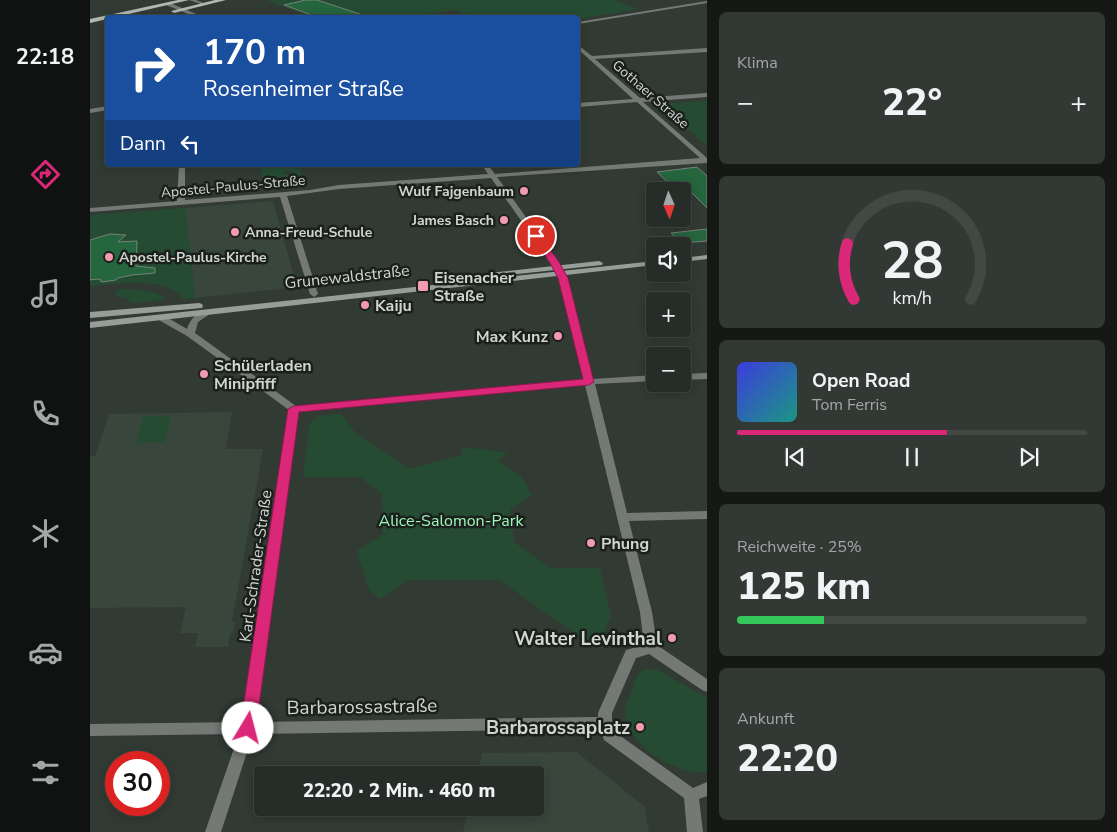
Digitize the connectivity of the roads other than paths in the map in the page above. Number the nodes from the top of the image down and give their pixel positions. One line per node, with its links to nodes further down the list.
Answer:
1 (186, 0): 5 (main road)
2 (191, 0): 6 (street)
3 (223, 0): 6 (main road)
4 (707, 2): 13 (street)
5 (168, 4): 7 (street); 9 (main road)
6 (204, 4): 7 (main road)
7 (183, 9): 8 (main road); 10 (street)
8 (164, 13)
9 (118, 15)
10 (197, 15)
11 (105, 18): 12 (main road)
12 (90, 21)
13 (580, 23)
14 (105, 25): 15 (main road)
15 (90, 28)
16 (580, 49): 18 (street, Gothaer Straße)
17 (707, 50): 18 (street)
18 (590, 58): 20 (street, Gothaer Straße)
19 (707, 94): 20 (street)
20 (638, 100): 21 (street); 24 (street, Gothaer Straße)
21 (580, 105)
22 (105, 108): 23 (street)
23 (90, 111)
24 (707, 160): 27 (street, Apostel-Paulus-Straße)
25 (182, 167): 29 (street)
26 (487, 167): 27 (street)
27 (492, 175): 28 (street, Apostel-Paulus-Straße); 37 (street)
28 (283, 194): 29 (street, Apostel-Paulus-Straße); 38 (street)
29 (181, 203): 30 (street, Apostel-Paulus-Straße)
30 (90, 210)
31 (707, 252): 32 (main road)
32 (691, 253)
33 (707, 257): 35 (main road)
34 (646, 258): 37 (main road, Grunewaldstraße)
35 (691, 259)
36 (646, 264): 37 (main road, Grunewaldstraße)
37 (559, 271): 38 (main road, Grunewaldstraße); 39 (main road, Grunewaldstraße); 48 (street)
38 (314, 294): 42 (main road, Grunewaldstraße)
39 (207, 312): 41 (main road, Grunewaldstraße); 44 (street)
40 (90, 316): 42 (main road, Grunewaldstraße)
41 (160, 317): 42 (main road, Grunewaldstraße); 44 (street)
42 (102, 319): 43 (main road, Grunewaldstraße)
43 (90, 325)
44 (190, 334): 49 (street)
45 (707, 376): 46 (street)
46 (691, 377)
47 (646, 379): 48 (street)
48 (589, 382): 49 (street); 51 (street)
49 (294, 409): 55 (street, Karl-Schrader-Straße)
50 (707, 515): 51 (street)
51 (622, 517): 52 (street)
52 (651, 648): 53 (street); 54 (street)
53 (707, 686)
54 (605, 723): 55 (street, Barbarossastraße); 58 (street)
55 (248, 728): 56 (street, Barbarossastraße); 59 (street, Karl-Schrader-Straße)
56 (90, 730)
57 (707, 789): 58 (street)
58 (691, 795): 60 (street)
59 (213, 832)
60 (695, 832)

